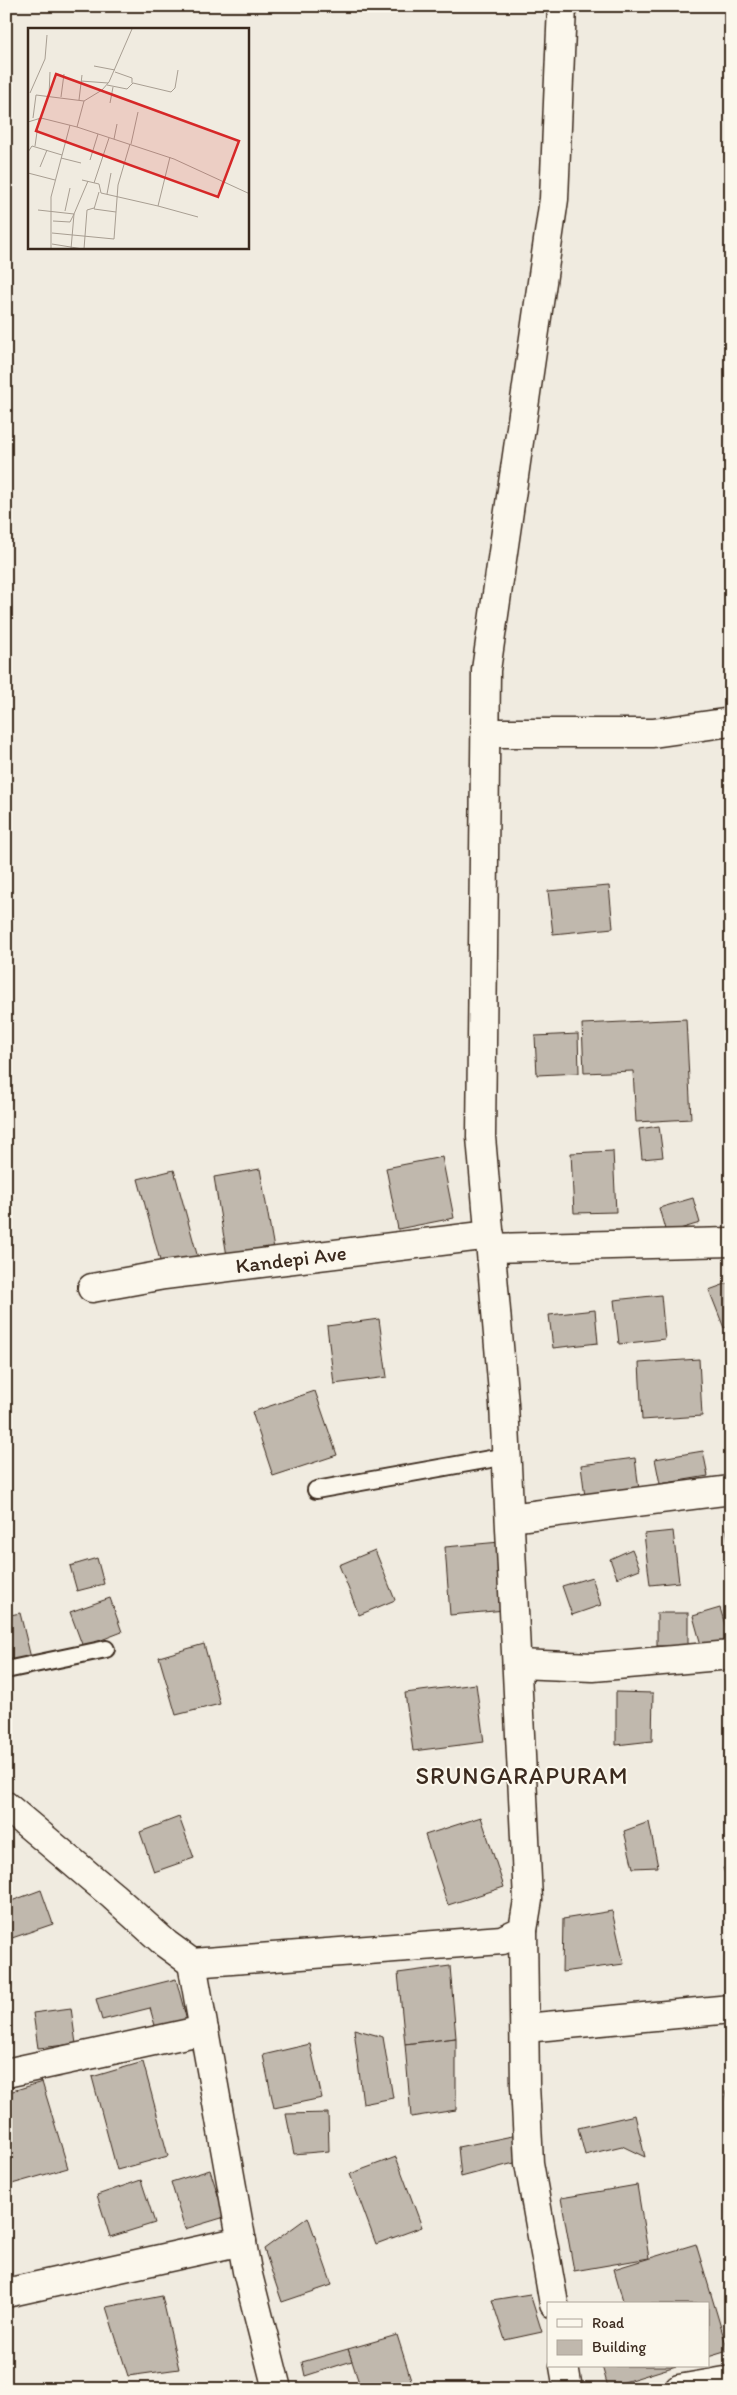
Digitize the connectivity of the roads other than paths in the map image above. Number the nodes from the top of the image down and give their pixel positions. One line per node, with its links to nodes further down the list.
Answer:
1 (562, 6): 3 (street)
2 (731, 722): 3 (street)
3 (486, 733): 4 (street)
4 (490, 1241): 5 (street, Kandepi Ave); 6 (street, Kandepi Ave); 7 (street)
5 (731, 1242)
6 (92, 1288)
7 (507, 1456): 8 (lane); 10 (street)
8 (316, 1490)
9 (731, 1490): 10 (street)
10 (510, 1518): 13 (street)
11 (106, 1649): 14 (lane)
12 (731, 1655): 13 (street)
13 (517, 1664): 16 (street)
14 (6, 1670)
15 (6, 1806): 17 (street)
16 (523, 1930): 17 (street); 19 (street)
17 (192, 1963): 20 (street)
18 (731, 2009): 19 (street)
19 (524, 2028): 24 (street)
20 (204, 2030): 21 (street); 22 (street)
21 (6, 2073)
22 (242, 2241): 23 (street); 27 (street)
23 (6, 2293)
24 (554, 2302)
25 (564, 2368): 28 (street)
26 (731, 2380): 29 (street)
27 (277, 2389)
28 (568, 2389)
29 (679, 2389)

